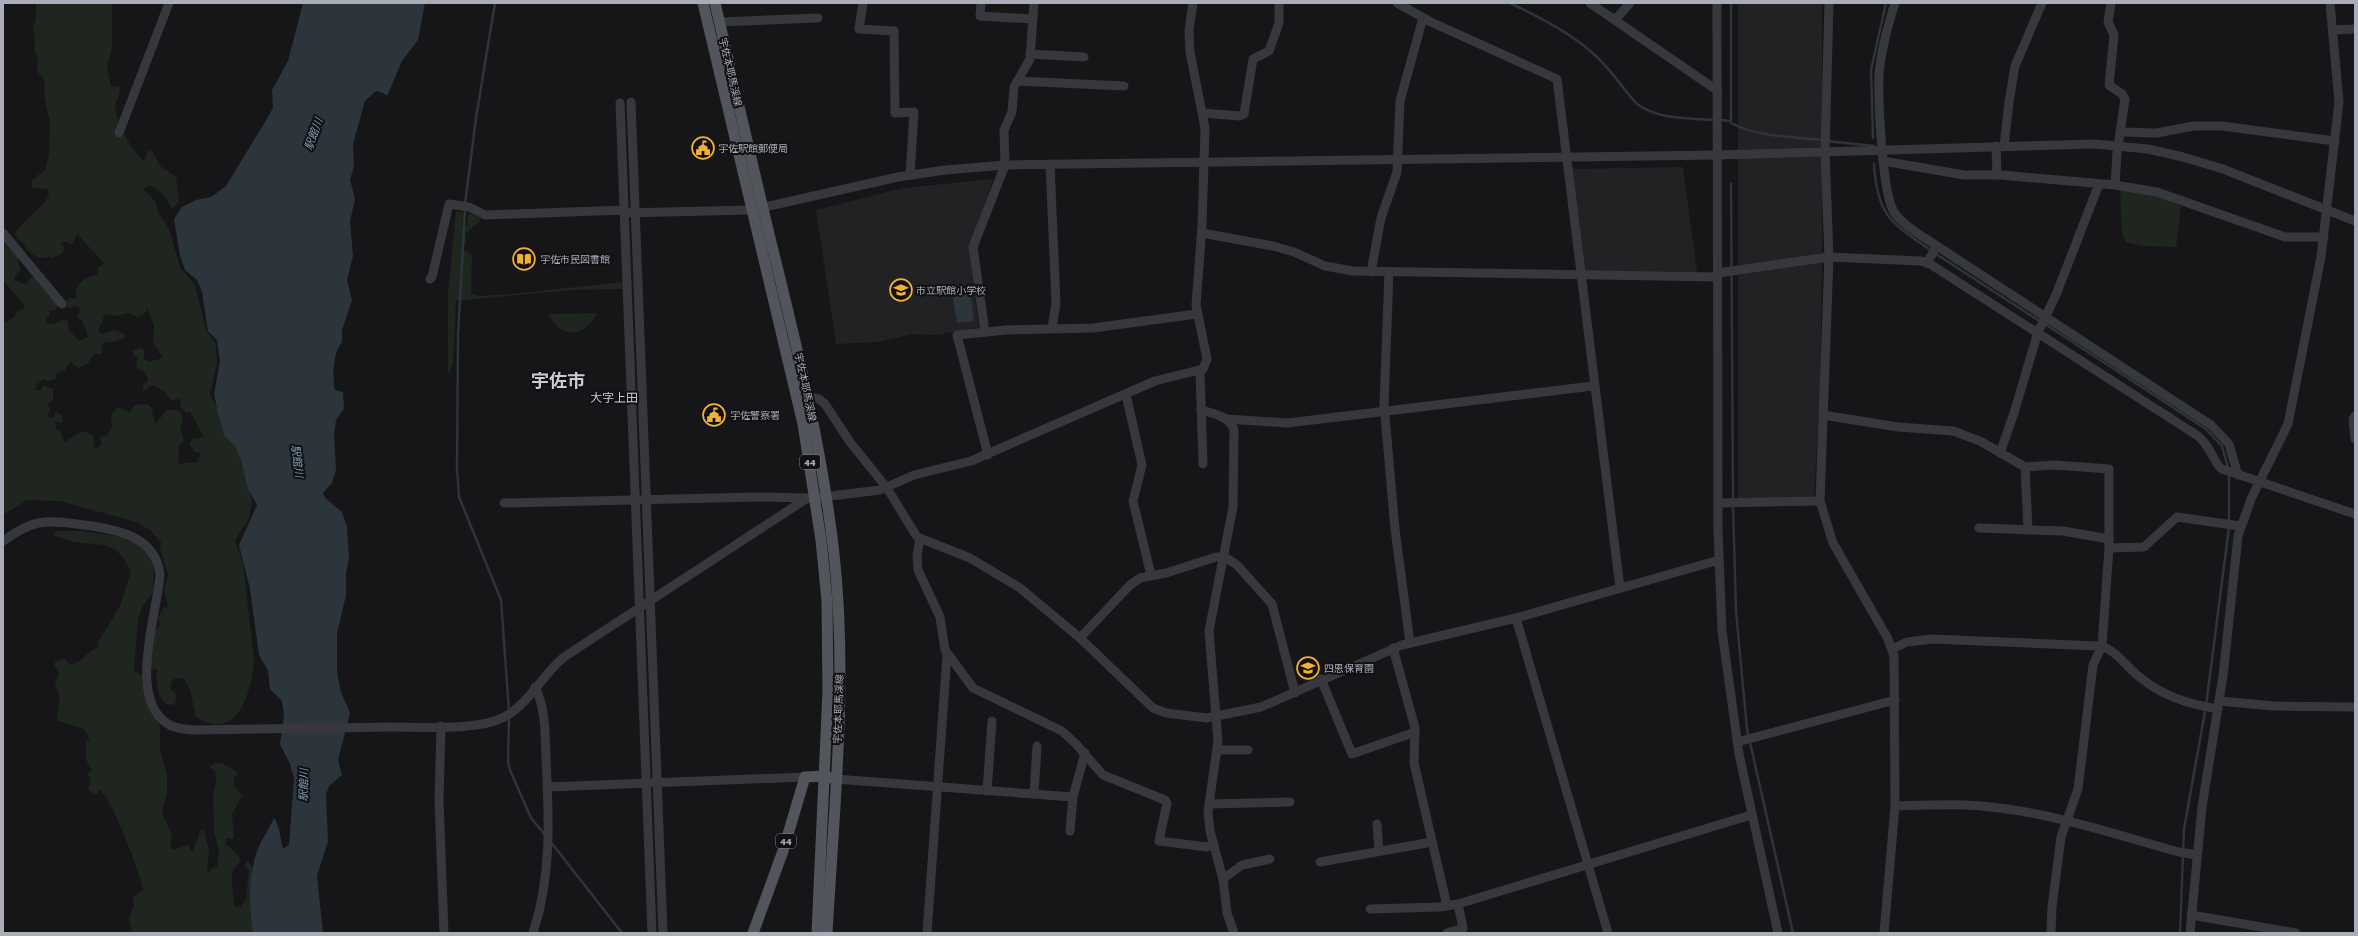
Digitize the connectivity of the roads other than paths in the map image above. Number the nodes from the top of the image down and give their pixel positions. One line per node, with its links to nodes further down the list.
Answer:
1 (169, 3): 34 (street)
2 (703, 3): 52 (main road, 宇佐本耶馬渓線 / 44)
3 (715, 3): 22 (main road, 宇佐本耶馬渓線 / 44)
4 (863, 3): 47 (street)
5 (981, 3): 20 (street)
6 (1034, 3): 20 (street)
7 (1193, 3): 32 (street)
8 (1279, 3): 32 (street)
9 (1397, 3): 19 (street)
10 (1590, 3): 21 (street)
11 (1630, 3): 21 (street)
12 (1717, 3): 29 (street)
13 (1828, 3): 39 (street)
14 (1895, 3): 38 (street)
15 (2042, 3): 36 (street)
16 (2111, 3): 33 (street)
17 (2330, 3): 24 (street)
18 (818, 18): 22 (street)
19 (1423, 18): 41 (street); 42 (street)
20 (1033, 19): 25 (street)
21 (1615, 20): 29 (street)
22 (720, 22): 51 (main road, 宇佐本耶馬渓線 / 44)
23 (2355, 29): 24 (street)
24 (2333, 30): 35 (street)
25 (1030, 54): 26 (street); 27 (street)
26 (1084, 57)
27 (1017, 81): 28 (street); 46 (street)
28 (1124, 86)
29 (1718, 91): 40 (street)
30 (631, 102): 55 (street)
31 (620, 103): 54 (street)
32 (1203, 113): 44 (street)
33 (2122, 132): 35 (street); 37 (street)
34 (119, 133)
35 (2335, 141): 53 (street)
36 (2000, 146): 37 (street); 38 (street); 48 (street)
37 (2118, 146): 50 (street); 53 (street)
38 (1883, 150): 39 (street); 43 (street)
39 (1825, 152): 40 (street); 61 (street)
40 (1717, 155): 41 (street); 66 (street)
41 (1565, 157): 42 (street); 65 (street)
42 (1397, 159): 44 (street); 63 (street)
43 (1883, 161): 48 (street); 60 (street)
44 (1203, 162): 45 (street); 57 (street)
45 (1050, 164): 46 (street); 71 (street)
46 (1005, 165): 47 (street); 73 (street)
47 (910, 175): 51 (street)
48 (1997, 175): 49 (street)
49 (2099, 184): 50 (street); 70 (street)
50 (2115, 185): 59 (street)
51 (763, 208): 52 (street); 77 (main road, 宇佐本耶馬渓線 / 44)
52 (751, 210): 55 (street); 91 (main road, 宇佐本耶馬渓線 / 44)
53 (2327, 210): 56 (street); 59 (street)
54 (624, 212): 55 (street); 67 (street); 92 (street)
55 (635, 213): 93 (street)
56 (2355, 221)
57 (1202, 233): 63 (street); 69 (street)
58 (3, 234): 68 (street)
59 (2324, 237): 89 (street)
60 (1936, 247): 62 (street); 70 (street)
61 (1829, 258): 62 (street); 66 (street); 80 (street)
62 (1928, 261): 72 (street)
63 (1370, 272): 64 (street)
64 (1389, 272): 65 (street); 79 (street)
65 (1581, 274): 66 (street); 75 (street)
66 (1718, 275): 96 (street)
67 (430, 279)
68 (62, 304)
69 (1197, 314): 71 (street); 74 (street)
70 (2046, 318): 72 (street); 88 (street)
71 (1052, 328): 73 (street)
72 (2039, 330): 84 (street); 88 (street)
73 (985, 332): 85 (street)
74 (1200, 371): 76 (street); 78 (street)
75 (1593, 386): 79 (street); 107 (street)
76 (1126, 395): 85 (street); 106 (street)
77 (808, 397): 90 (street); 91 (main road, 宇佐本耶馬渓線 / 44)
78 (1201, 410): 82 (street); 86 (street)
79 (1384, 412): 82 (street); 112 (street)
80 (1823, 415): 84 (street); 94 (street)
81 (2355, 416): 83 (street)
82 (1226, 419): 104 (street)
83 (2355, 439)
84 (2000, 453): 87 (street)
85 (988, 455): 90 (street)
86 (1203, 464)
87 (2025, 467): 100 (street); 103 (street)
88 (2236, 474): 89 (street)
89 (2259, 481): 97 (street); 98 (street)
90 (887, 488): 91 (street); 101 (street)
91 (817, 497): 93 (street); 108 (street); 133 (main road, 宇佐本耶馬渓線 / 44)
92 (635, 499): 93 (street); 95 (street); 109 (street)
93 (646, 500): 108 (street)
94 (1820, 501): 96 (street); 115 (street)
95 (504, 502)
96 (1718, 503): 105 (street)
97 (2355, 514)
98 (2238, 526): 103 (street); 121 (street)
99 (1979, 528): 100 (street)
100 (2028, 530): 103 (street)
101 (920, 539): 111 (street); 116 (street)
102 (3, 541): 125 (street)
103 (2109, 543): 113 (street)
104 (1225, 557): 106 (street); 119 (street); 123 (street)
105 (1719, 560): 107 (street); 127 (street)
106 (1151, 575): 111 (street)
107 (1620, 588): 110 (street)
108 (650, 601): 109 (street); 135 (street)
109 (639, 608): 118 (street); 134 (street)
110 (1516, 618): 112 (street); 154 (street)
111 (1080, 638): 123 (street)
112 (1410, 643): 114 (street)
113 (2102, 646): 115 (street); 121 (street); 145 (street)
114 (1393, 648): 117 (street); 126 (street)
115 (1892, 649): 120 (street)
116 (947, 655): 131 (street); 137 (street)
117 (1321, 679): 119 (street); 126 (street)
118 (536, 687): 125 (street); 136 (street)
119 (1295, 693): 123 (street)
120 (1895, 700): 127 (street); 143 (street)
121 (2217, 706): 122 (street); 151 (street)
122 (2355, 707)
123 (1216, 718): 129 (street)
124 (992, 721): 138 (street)
125 (439, 726): 160 (street)
126 (1415, 732): 148 (street)
127 (1737, 742): 144 (street)
128 (1037, 746): 139 (street)
129 (1217, 750): 130 (street); 142 (street)
130 (1248, 750)
131 (1084, 753): 140 (street); 149 (street)
132 (805, 777): 133 (main road); 135 (street); 164 (main road, 44)
133 (830, 777): 137 (street); 165 (main road, 宇佐本耶馬渓線 / 44); 166 (main road, 宇佐本耶馬渓線 / 44)
134 (646, 784): 135 (street); 136 (street); 162 (street)
135 (656, 784): 163 (street)
136 (547, 787): 161 (street)
137 (938, 788): 138 (street); 167 (street)
138 (987, 791): 139 (street)
139 (1034, 794): 140 (street)
140 (1073, 797): 147 (street)
141 (1290, 802): 142 (street)
142 (1209, 804): 149 (street)
143 (1895, 806): 145 (street); 172 (street)
144 (1751, 815): 154 (street); 171 (street)
145 (2066, 822): 151 (street); 173 (street)
146 (1377, 824): 150 (street)
147 (1070, 831)
148 (1432, 842): 150 (street); 157 (street)
149 (1214, 844): 155 (street)
150 (1379, 851): 153 (street)
151 (2194, 855): 159 (street)
152 (1270, 859): 155 (street)
153 (1320, 862)
154 (1588, 864): 156 (street); 170 (street)
155 (1223, 879): 168 (street)
156 (1458, 904): 157 (street); 169 (street)
157 (1447, 906): 158 (street)
158 (1370, 909)
159 (2191, 915): 174 (street); 175 (street)
160 (444, 933)
161 (533, 933)
162 (652, 933)
163 (663, 933)
164 (753, 933)
165 (817, 933)
166 (827, 933)
167 (927, 933)
168 (1234, 933)
169 (1447, 933)
170 (1608, 933)
171 (1778, 933)
172 (1884, 933)
173 (2051, 933)
174 (2190, 933)
175 (2296, 933)

